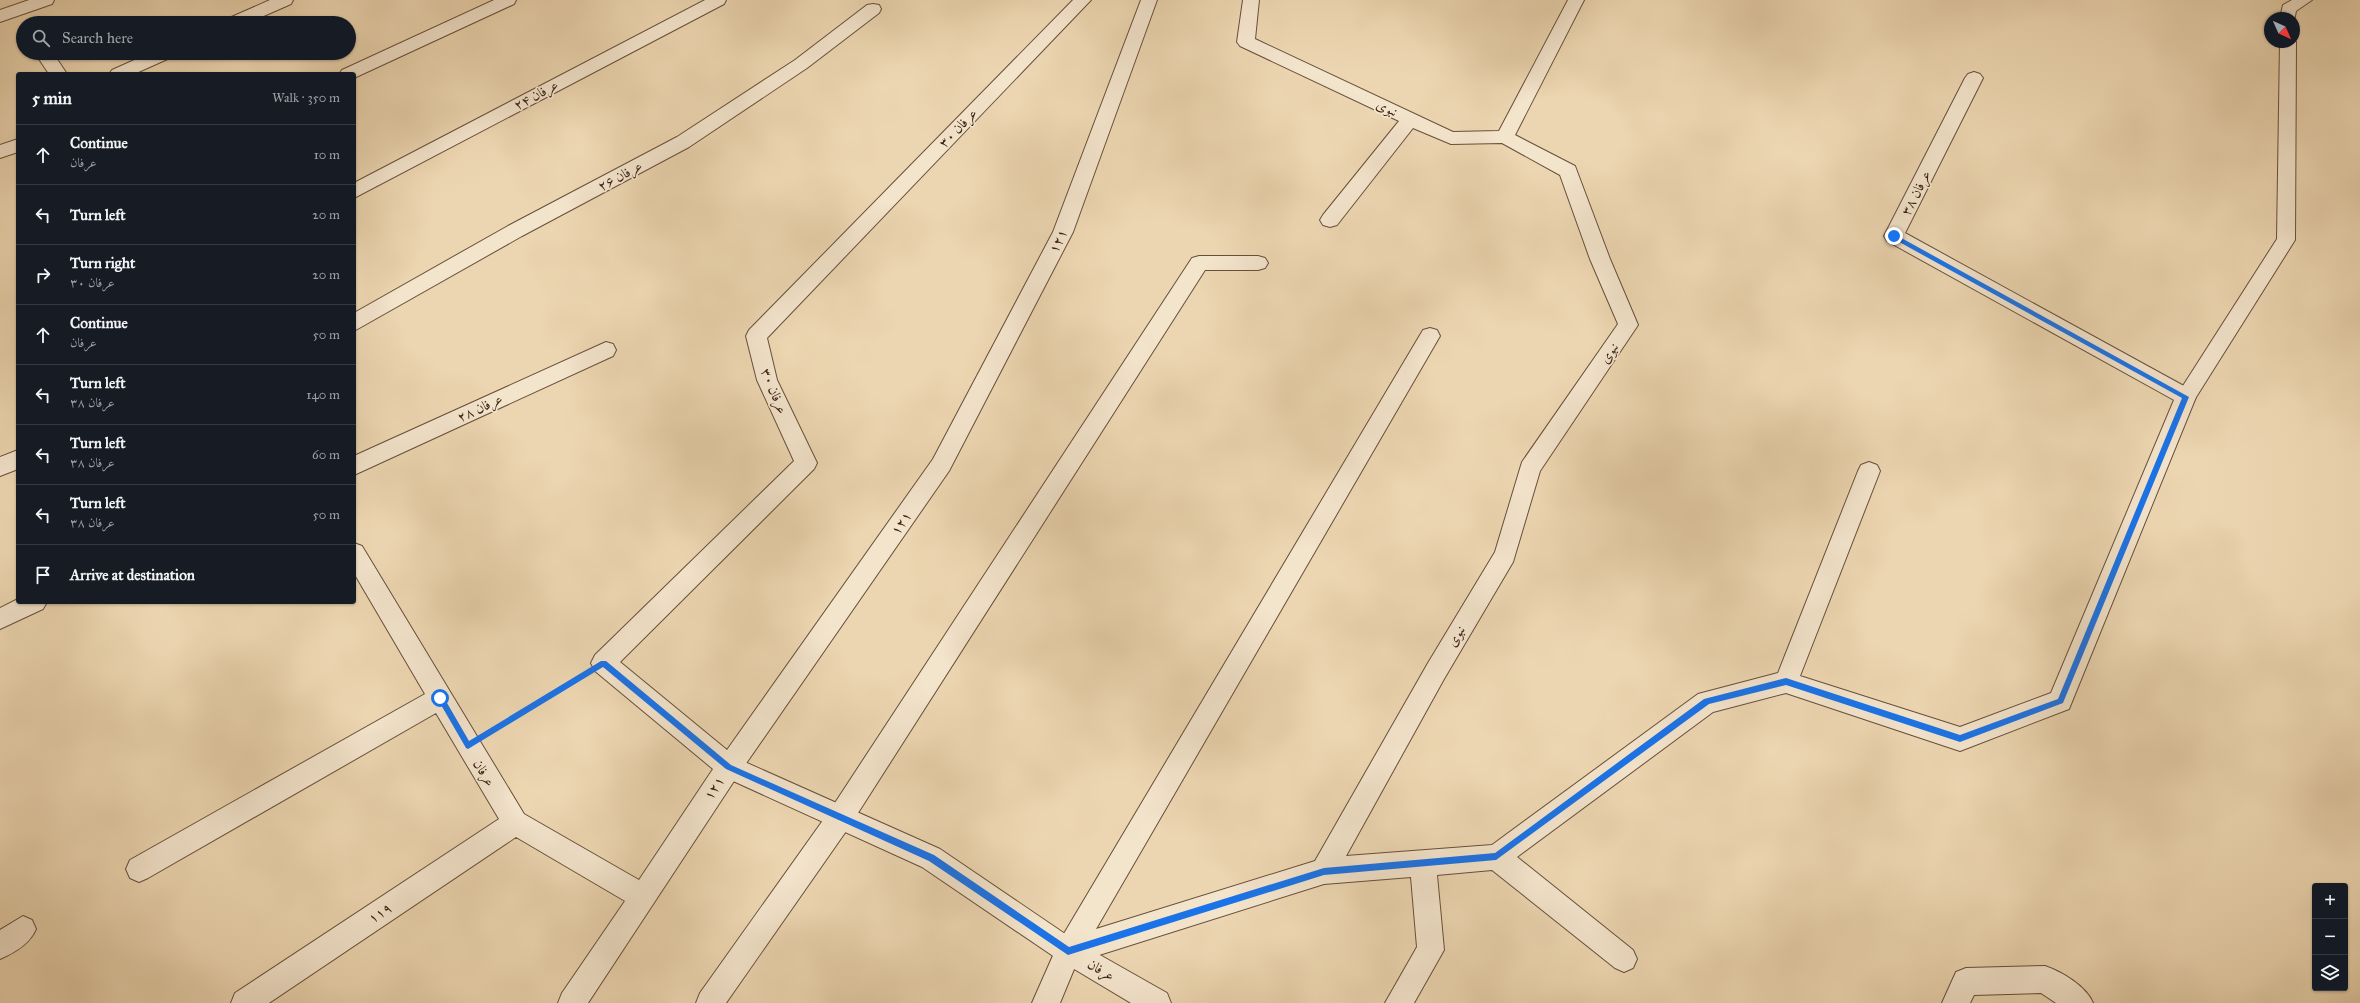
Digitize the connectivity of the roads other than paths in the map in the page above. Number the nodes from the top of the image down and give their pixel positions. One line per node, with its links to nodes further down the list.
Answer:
1 (46, 0): 13 (street)
2 (285, 0): 12 (street)
3 (718, 0): 25 (street, عرفان ۲۴)
4 (1082, 0): 41 (street, عرفان ۳۰)
5 (1149, 0): 41 (street, ۱۲۱)
6 (1251, 0): 21 (street, نبوی)
7 (1576, 0): 22 (street)
8 (2304, 0): 11 (lane)
9 (505, 1): 19 (street)
10 (873, 9): 28 (street, عرفان ۲۶)
11 (2288, 12)
12 (249, 16)
13 (12, 17)
14 (2288, 48): 31 (lane)
15 (49, 60): 17 (street)
16 (150, 60): 18 (street)
17 (57, 72)
18 (123, 72)
19 (352, 72)
20 (1974, 78): 31 (street, عرفان ۳۸)
21 (1410, 119): 22 (street, نبوی); 26 (street)
22 (1505, 137): 47 (street, نبوی)
23 (16, 146): 24 (street)
24 (0, 152)
25 (356, 189)
26 (1330, 220)
27 (1258, 263): 42 (street)
28 (356, 322)
29 (1430, 336): 51 (street)
30 (606, 350): 33 (street, عرفان ۲۸)
31 (2186, 397): 39 (street)
32 (16, 459): 34 (street)
33 (356, 465)
34 (0, 467)
35 (1869, 471): 39 (street)
36 (356, 556): 40 (street, عرفان)
37 (31, 604): 38 (street)
38 (0, 619)
39 (1786, 682): 44 (street)
40 (440, 698): 43 (street, عرفان); 46 (street)
41 (728, 767): 42 (street, عرفان); 48 (street, ۱۲۱)
42 (840, 818): 51 (street, عرفان); 55 (street)
43 (515, 823): 48 (street, عرفان); 53 (street, ۱۱۹)
44 (1496, 856): 45 (street); 52 (street)
45 (1423, 863): 47 (street); 58 (street)
46 (139, 869)
47 (1324, 871): 51 (street)
48 (644, 897): 54 (street, ۱۲۱)
49 (23, 929): 50 (street)
50 (0, 946)
51 (1068, 951): 56 (street); 57 (street, عرفان)
52 (1624, 959)
53 (244, 1003)
54 (572, 1003)
55 (710, 1003)
56 (1046, 1003)
57 (1157, 1003)
58 (1399, 1003)
59 (1956, 1003): 60 (street)
60 (2079, 1003)

